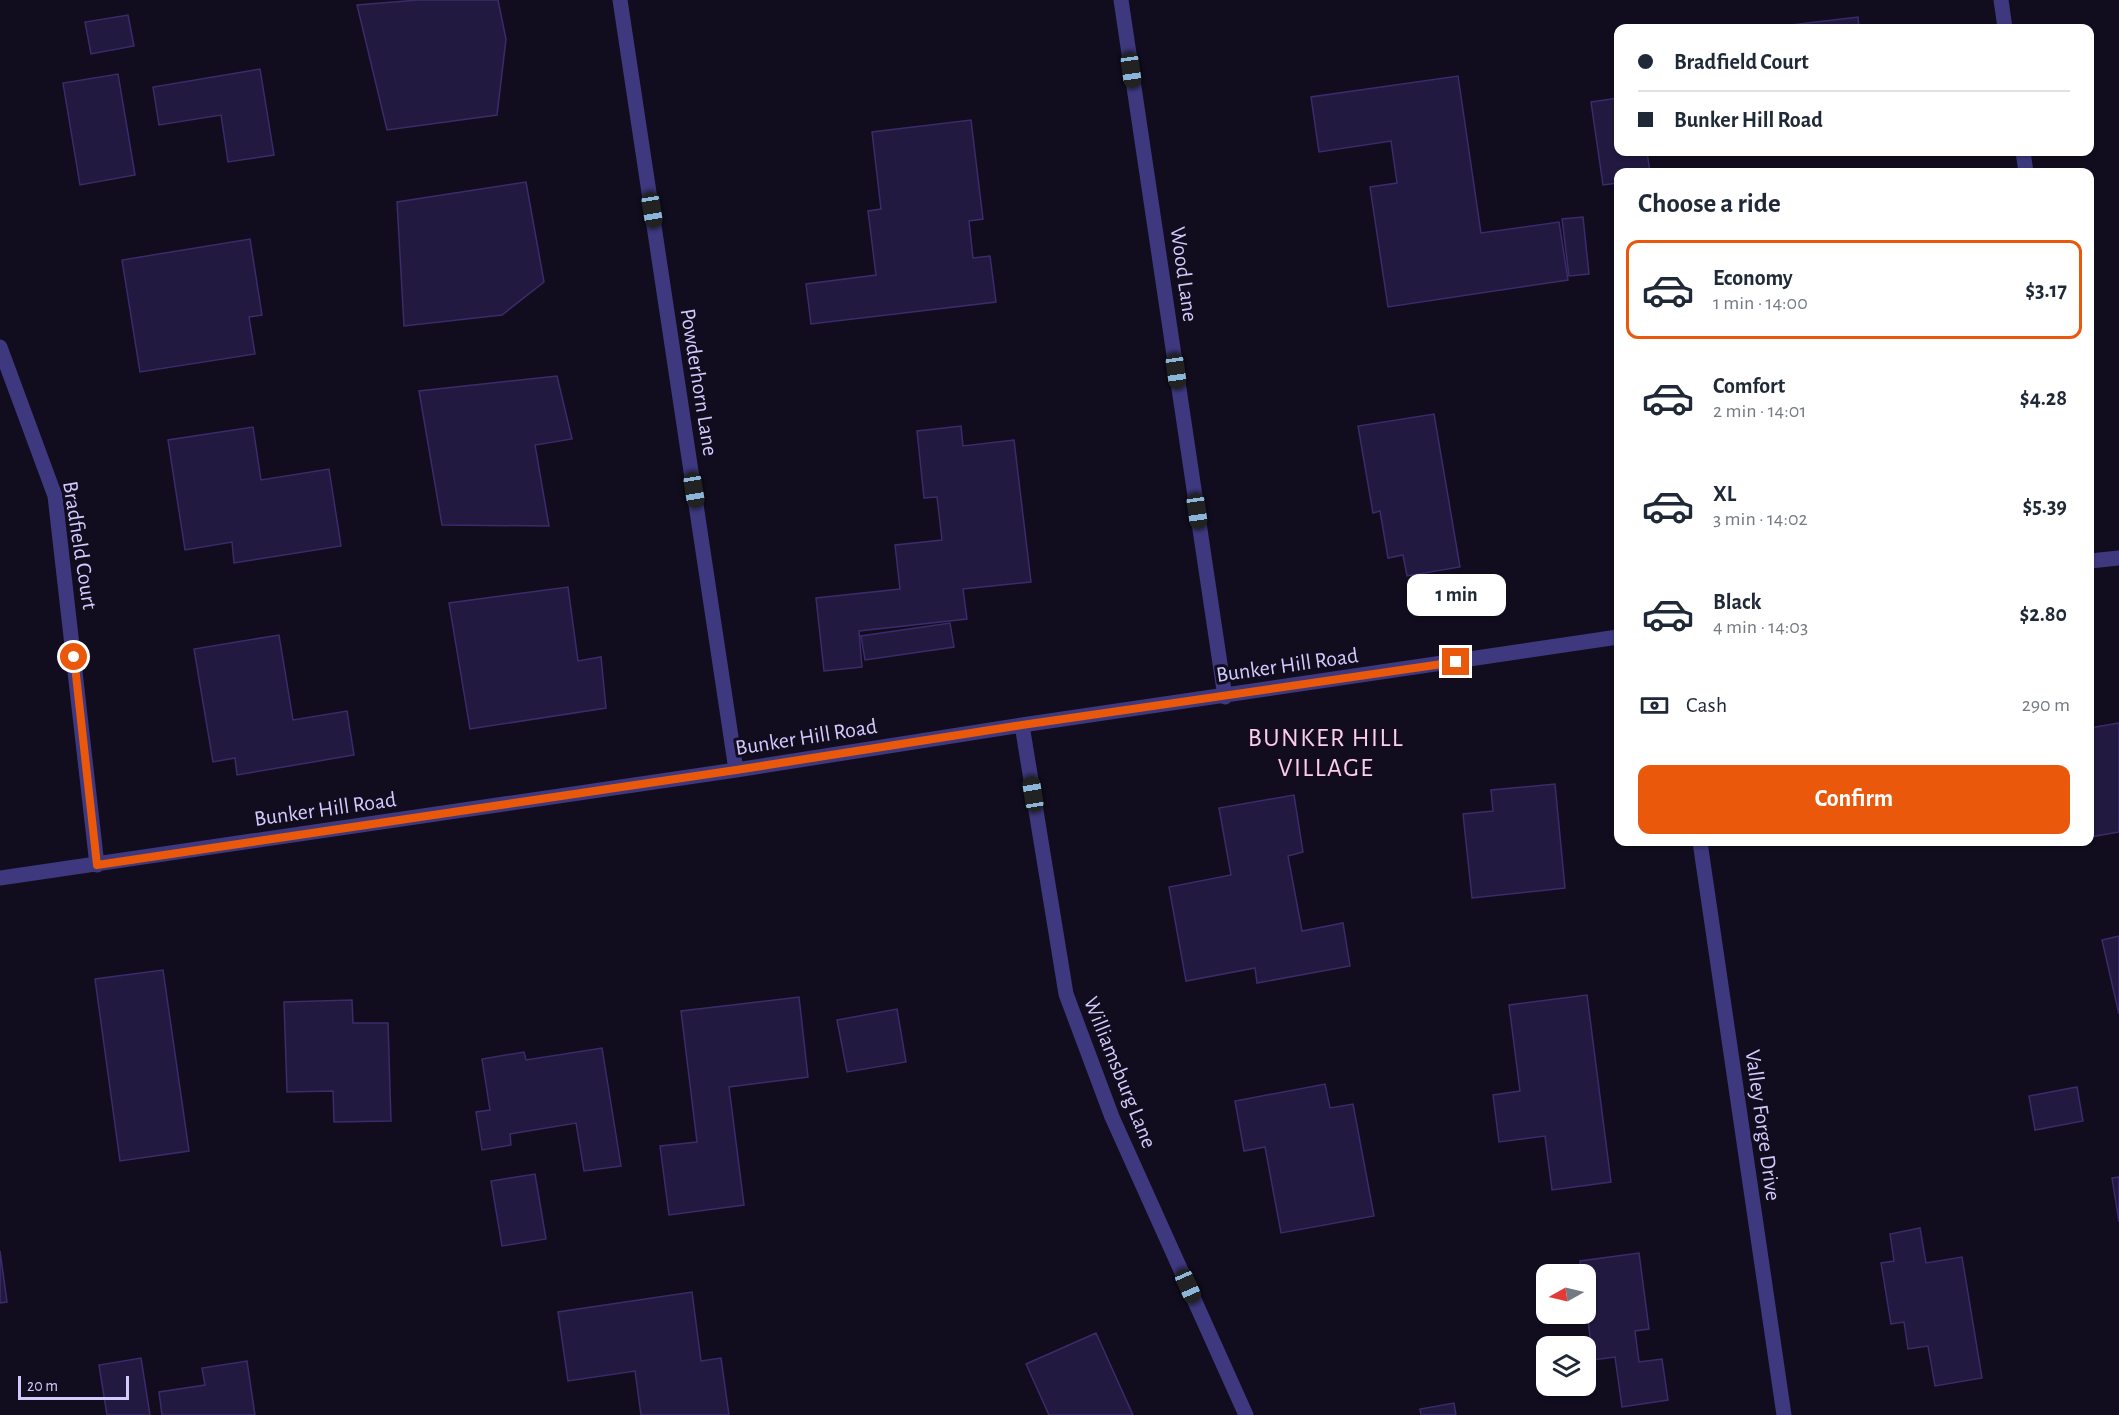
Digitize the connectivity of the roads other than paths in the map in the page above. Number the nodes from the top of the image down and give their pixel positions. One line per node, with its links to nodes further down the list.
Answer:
1 (620, 0): 11 (street, Powderhorn Lane)
2 (1121, 0): 9 (street, Wood Lane)
3 (2001, 0): 4 (street)
4 (2004, 24)
5 (0, 347): 13 (street, Bradfield Court)
6 (2119, 558): 7 (street)
7 (2094, 561)
8 (1614, 638): 9 (street, Bunker Hill Road)
9 (1225, 696): 10 (street, Bunker Hill Road)
10 (1022, 725): 11 (street, Bunker Hill Road); 15 (street, Williamsburg Lane)
11 (736, 770): 13 (street, Bunker Hill Road)
12 (1701, 846): 16 (street, Valley Forge Drive)
13 (97, 865): 14 (street, Bunker Hill Road)
14 (0, 878)
15 (1246, 1415)
16 (1784, 1415)

